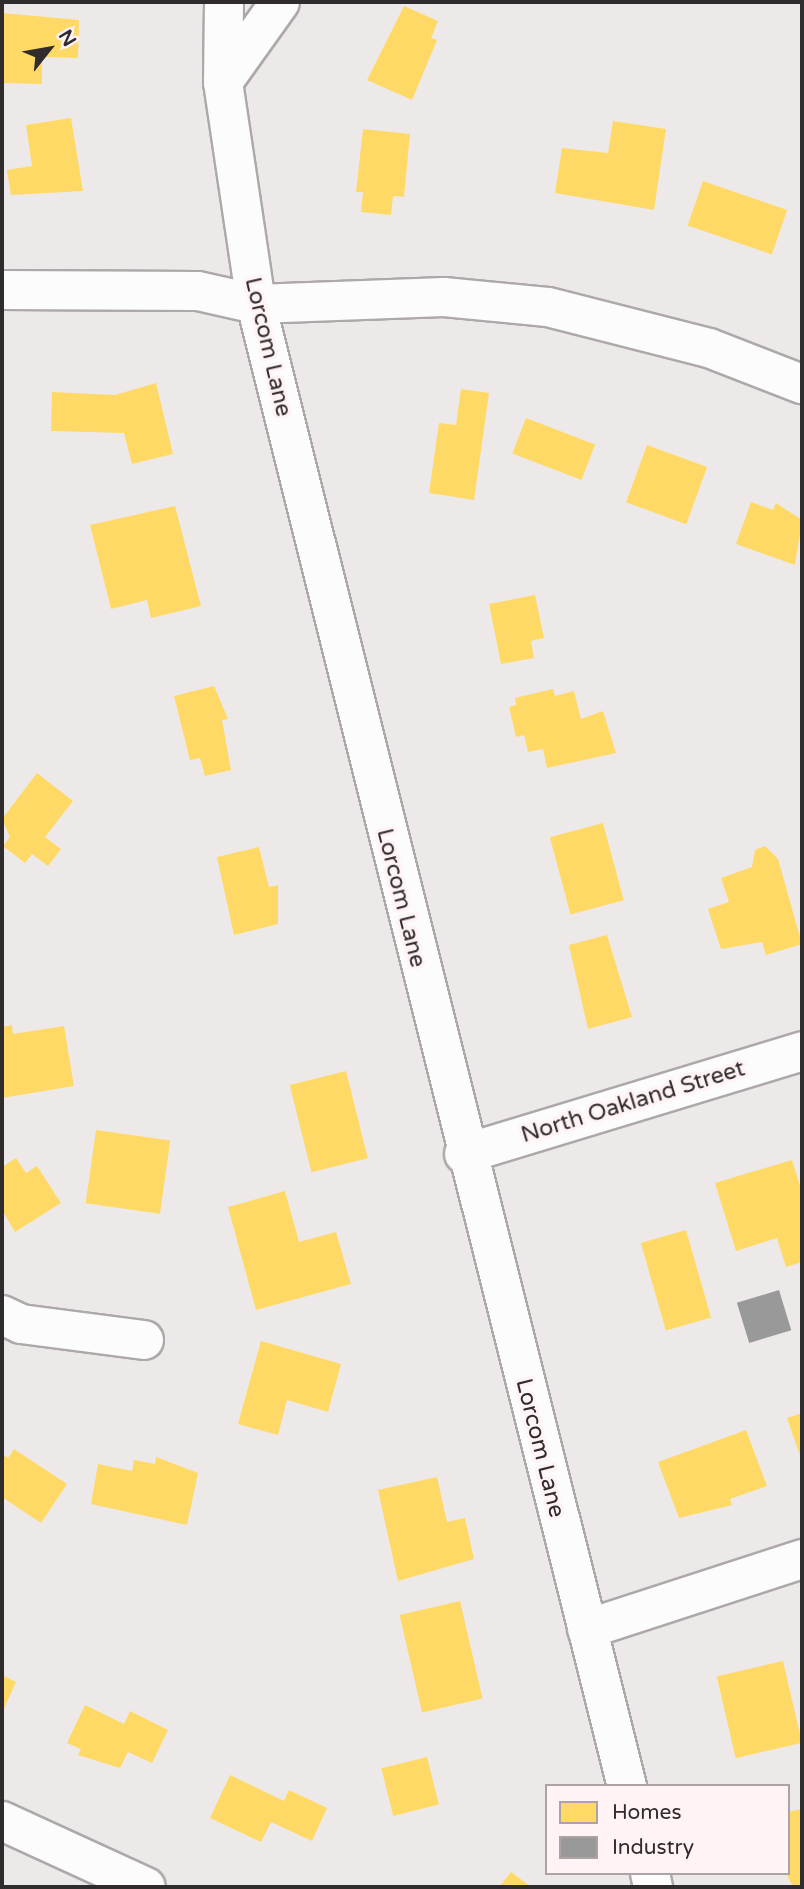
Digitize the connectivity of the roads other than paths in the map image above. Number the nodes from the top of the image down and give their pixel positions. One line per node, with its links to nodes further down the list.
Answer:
1 (224, 2): 3 (street, Lorcom Lane)
2 (280, 2): 3 (street)
3 (223, 82): 5 (street, Lorcom Lane)
4 (2, 290): 5 (street)
5 (256, 304): 6 (street); 8 (street, Lorcom Lane)
6 (802, 384)
7 (802, 1051): 8 (street, North Oakland Street)
8 (464, 1154): 12 (street, Lorcom Lane)
9 (2, 1315): 10 (street)
10 (144, 1340)
11 (802, 1559): 12 (street)
12 (587, 1629): 13 (street, Lorcom Lane)
13 (626, 1784)
14 (2, 1821): 15 (street)
15 (146, 1887)

